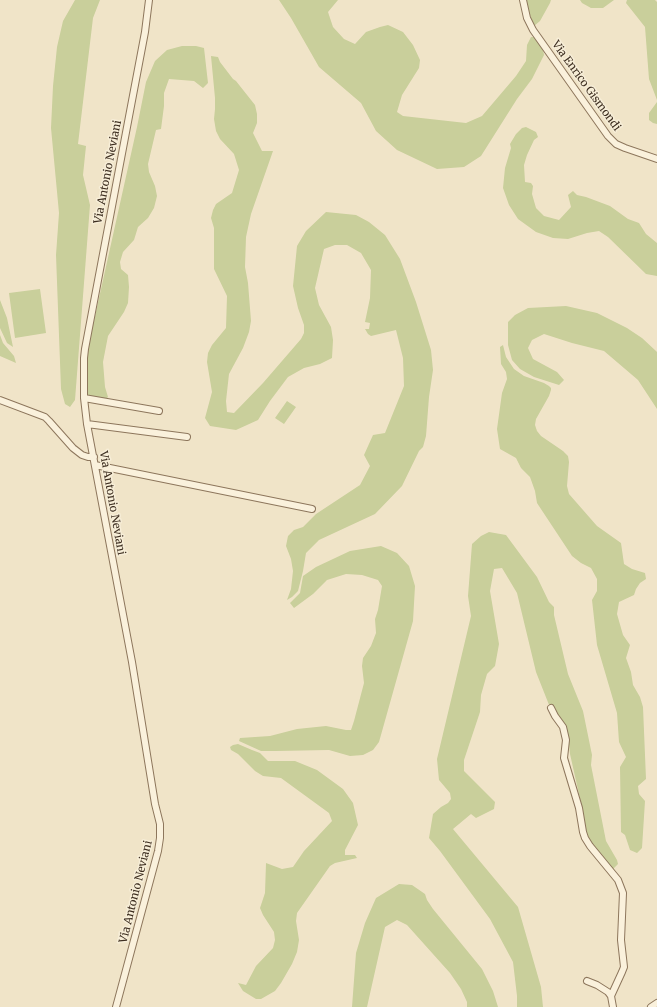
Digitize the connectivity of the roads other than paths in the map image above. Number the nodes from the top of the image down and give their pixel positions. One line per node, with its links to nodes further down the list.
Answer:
1 (149, 0): 4 (street, Via Antonio Neviani)
2 (523, 0): 3 (street, Via Enrico Gismondi)
3 (657, 159)
4 (84, 398): 6 (street); 7 (street, Via Antonio Neviani)
5 (0, 400): 9 (street)
6 (159, 411)
7 (87, 424): 8 (street); 9 (street, Via Antonio Neviani)
8 (186, 437)
9 (94, 457): 10 (street, Via Antonio Neviani)
10 (95, 465): 11 (street); 16 (street, Via Antonio Neviani)
11 (312, 509)
12 (551, 708): 14 (street)
13 (586, 981): 14 (street)
14 (611, 996): 17 (street)
15 (657, 1003): 18 (street)
16 (116, 1007)
17 (613, 1007)
18 (651, 1007)

